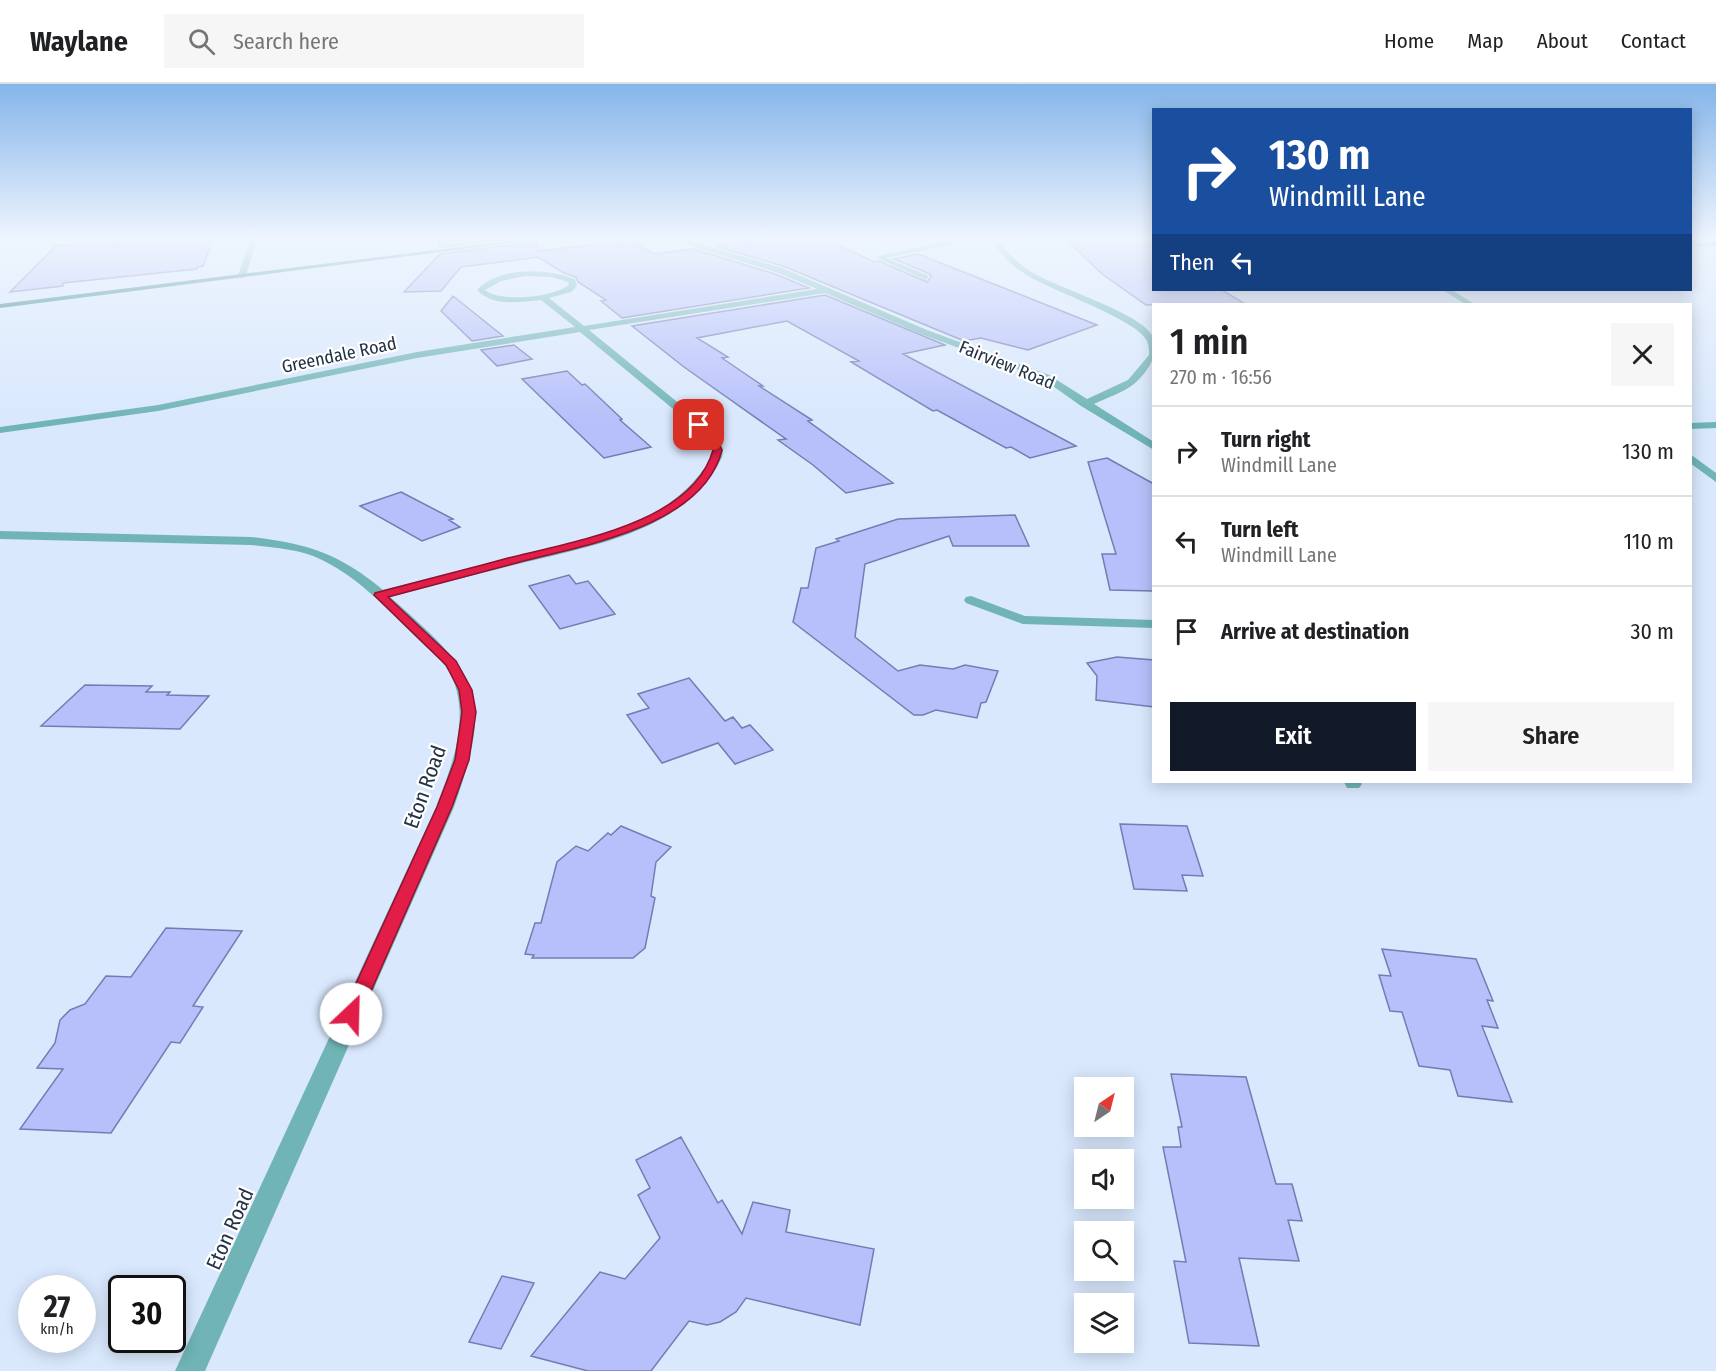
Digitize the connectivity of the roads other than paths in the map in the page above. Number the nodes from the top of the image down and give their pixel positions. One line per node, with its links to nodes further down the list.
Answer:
1 (48, 300): 6 (main road)
2 (547, 300): 7 (street)
3 (763, 300): 7 (street, Greendale Road)
4 (850, 300): 10 (street, Fairview Road)
5 (1082, 300): 8 (street)
6 (0, 306)
7 (580, 329): 13 (street, Greendale Road); 18 (street)
8 (1152, 341)
9 (1152, 356): 10 (street)
10 (1085, 404): 14 (street, Fairview Road)
11 (1716, 425): 12 (street)
12 (1692, 426)
13 (0, 430)
14 (1152, 446)
15 (1692, 460): 16 (street)
16 (1716, 479)
17 (0, 535): 18 (street, Eton Road)
18 (380, 595): 21 (street, Eton Road)
19 (971, 600): 20 (street)
20 (1152, 624)
21 (190, 1371)

